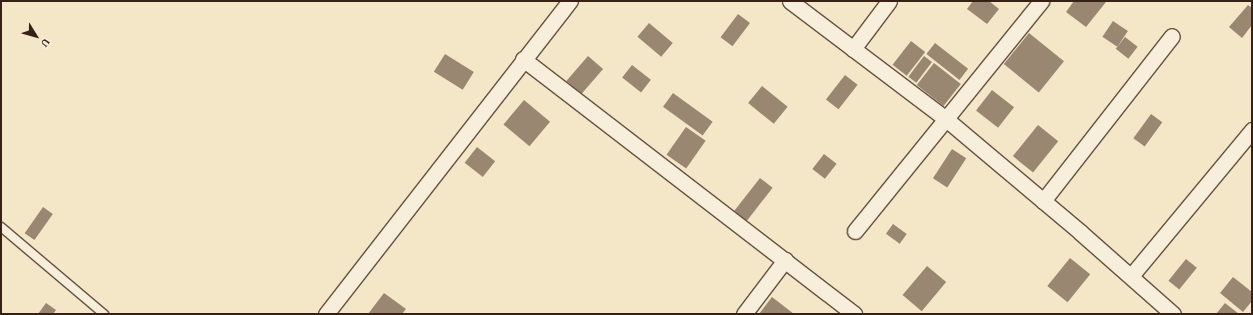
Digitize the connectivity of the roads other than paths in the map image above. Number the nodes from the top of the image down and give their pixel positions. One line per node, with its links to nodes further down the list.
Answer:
1 (570, 1): 7 (street)
2 (790, 1): 6 (street)
3 (889, 1): 6 (street)
4 (1042, 1): 8 (street)
5 (1172, 36): 10 (street)
6 (853, 49): 8 (street)
7 (524, 59): 13 (street); 16 (street)
8 (946, 119): 10 (street); 12 (street)
9 (1252, 130): 14 (street)
10 (1043, 201): 14 (street)
11 (1, 227): 15 (lane)
12 (855, 231)
13 (786, 260): 17 (street); 18 (street)
14 (1131, 276): 19 (street)
15 (104, 314)
16 (326, 314)
17 (744, 314)
18 (854, 314)
19 (1173, 314)

